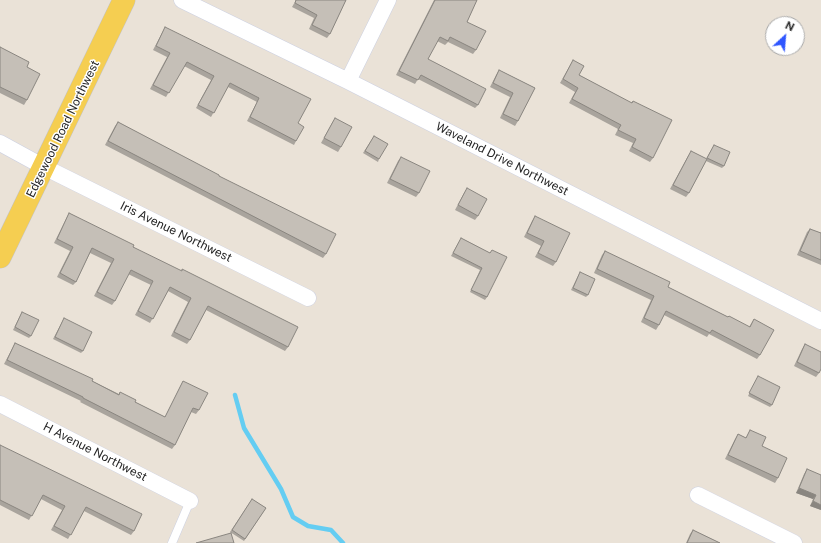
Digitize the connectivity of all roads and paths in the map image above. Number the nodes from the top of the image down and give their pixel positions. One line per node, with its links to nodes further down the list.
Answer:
1 (124, 0): 6 (main road, Edgewood Road Northwest)
2 (182, 0): 4 (street, Waveland Drive Northwest)
3 (388, 0): 4 (street)
4 (348, 81): 9 (street, Waveland Drive Northwest)
5 (0, 142): 6 (street, Iris Avenue Northwest)
6 (44, 167): 7 (main road, Edgewood Road Northwest); 8 (street, Iris Avenue Northwest)
7 (0, 257)
8 (308, 298)
9 (821, 321)
10 (0, 404): 12 (street, H Avenue Northwest)
11 (698, 495): 14 (street)
12 (190, 500): 13 (lane)
13 (172, 543)
14 (794, 543)

